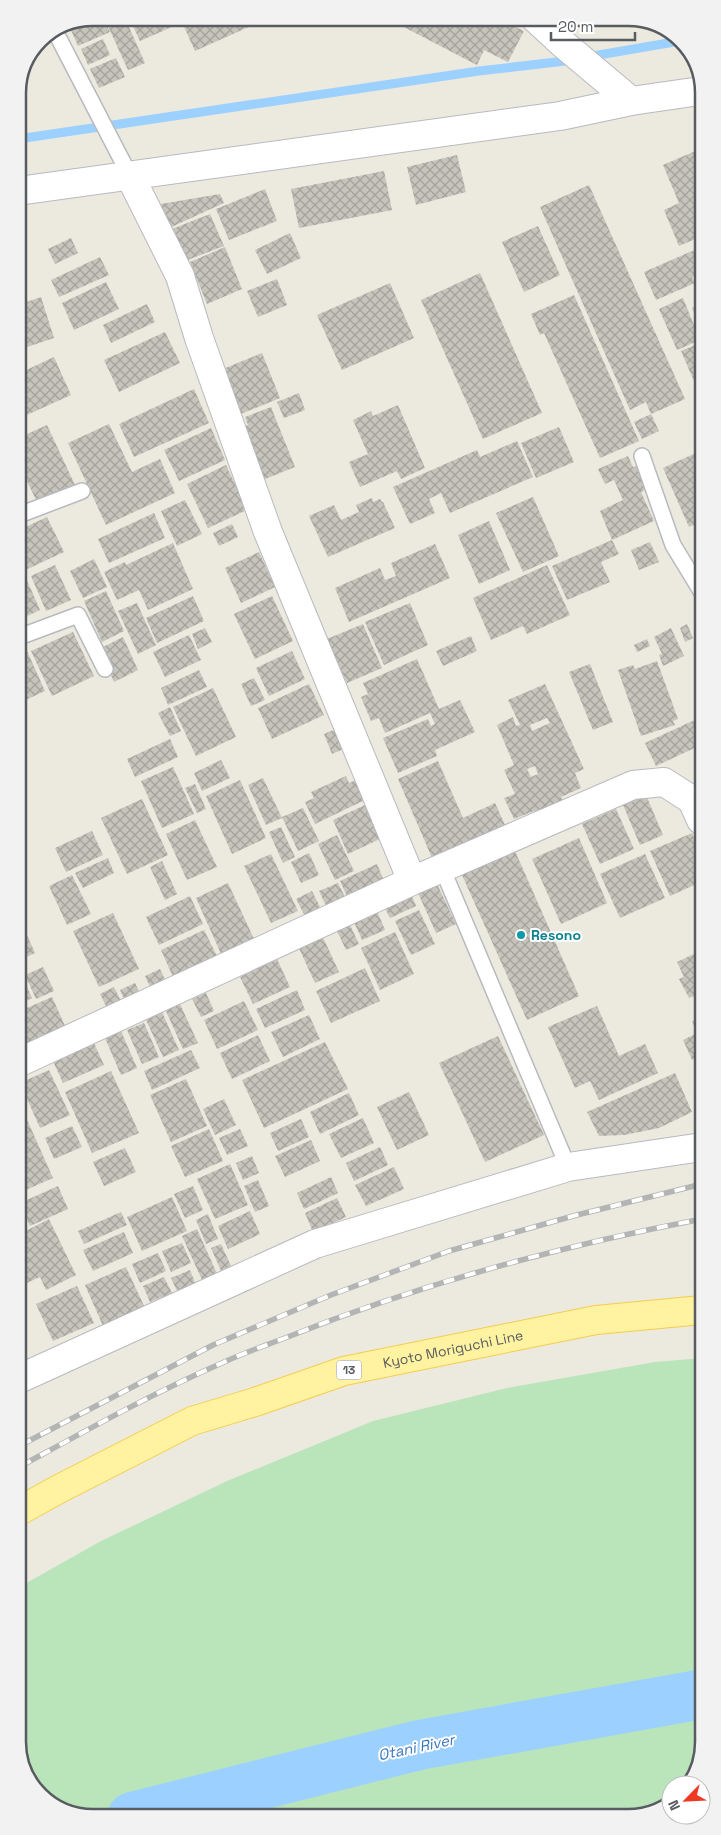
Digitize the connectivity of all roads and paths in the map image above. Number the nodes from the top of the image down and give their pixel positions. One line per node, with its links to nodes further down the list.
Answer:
1 (544, 26): 4 (street)
2 (58, 37): 5 (lane)
3 (695, 92): 4 (street)
4 (631, 101): 5 (street)
5 (130, 176): 6 (street); 15 (street)
6 (26, 190)
7 (642, 456): 10 (lane)
8 (82, 491): 9 (lane)
9 (26, 512)
10 (695, 581)
11 (26, 634): 12 (lane)
12 (105, 670)
13 (695, 807): 14 (street)
14 (442, 868): 15 (street); 18 (lane)
15 (412, 881): 16 (street)
16 (26, 1059)
17 (695, 1148): 18 (street)
18 (568, 1167): 20 (street)
19 (695, 1311): 21 (main road, Kyoto Moriguchi Line / 13)
20 (26, 1375)
21 (26, 1507)

